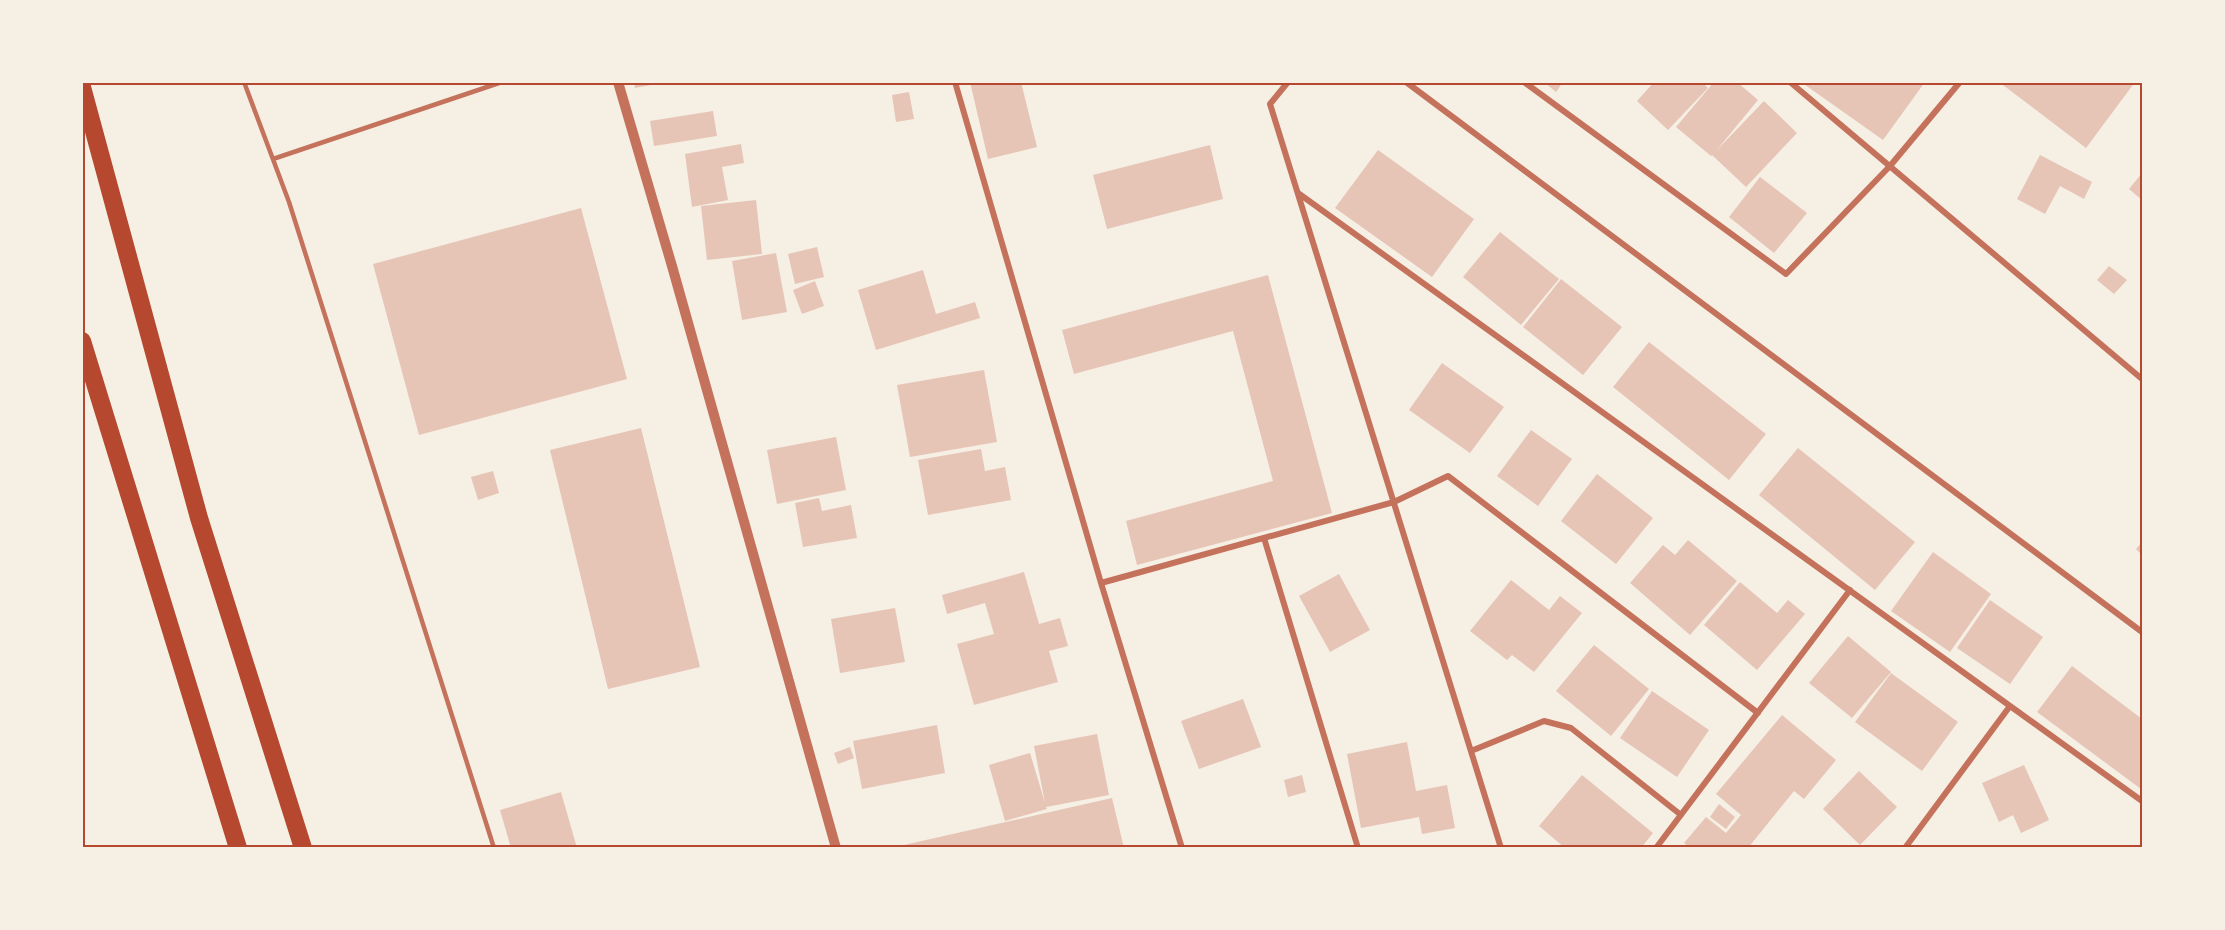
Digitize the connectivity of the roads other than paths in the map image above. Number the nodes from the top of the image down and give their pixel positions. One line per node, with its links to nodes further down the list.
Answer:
1 (244, 82): 11 (lane)
2 (502, 82): 11 (lane)
3 (618, 82): 29 (street)
4 (955, 82): 18 (street)
5 (1288, 82): 13 (street)
6 (1406, 82): 20 (street)
7 (1524, 82): 12 (street)
8 (1790, 82): 12 (street)
9 (1960, 82): 12 (street)
10 (82, 87): 27 (highway)
11 (273, 159): 28 (lane)
12 (1890, 166): 15 (street)
13 (1298, 193): 16 (street); 19 (street)
14 (82, 341): 26 (highway)
15 (2142, 379)
16 (1394, 502): 17 (street); 22 (street); 23 (street)
17 (1264, 537): 18 (street); 31 (street)
18 (1101, 583): 30 (street)
19 (1850, 590): 21 (street); 22 (street)
20 (2142, 632)
21 (2010, 706): 24 (street); 34 (street)
22 (1758, 713): 25 (street)
23 (1471, 751): 25 (street); 32 (street)
24 (2142, 801)
25 (1681, 815): 33 (street)
26 (238, 848)
27 (303, 848)
28 (494, 848)
29 (836, 848)
30 (1182, 848)
31 (1358, 848)
32 (1501, 848)
33 (1656, 848)
34 (1905, 848)

